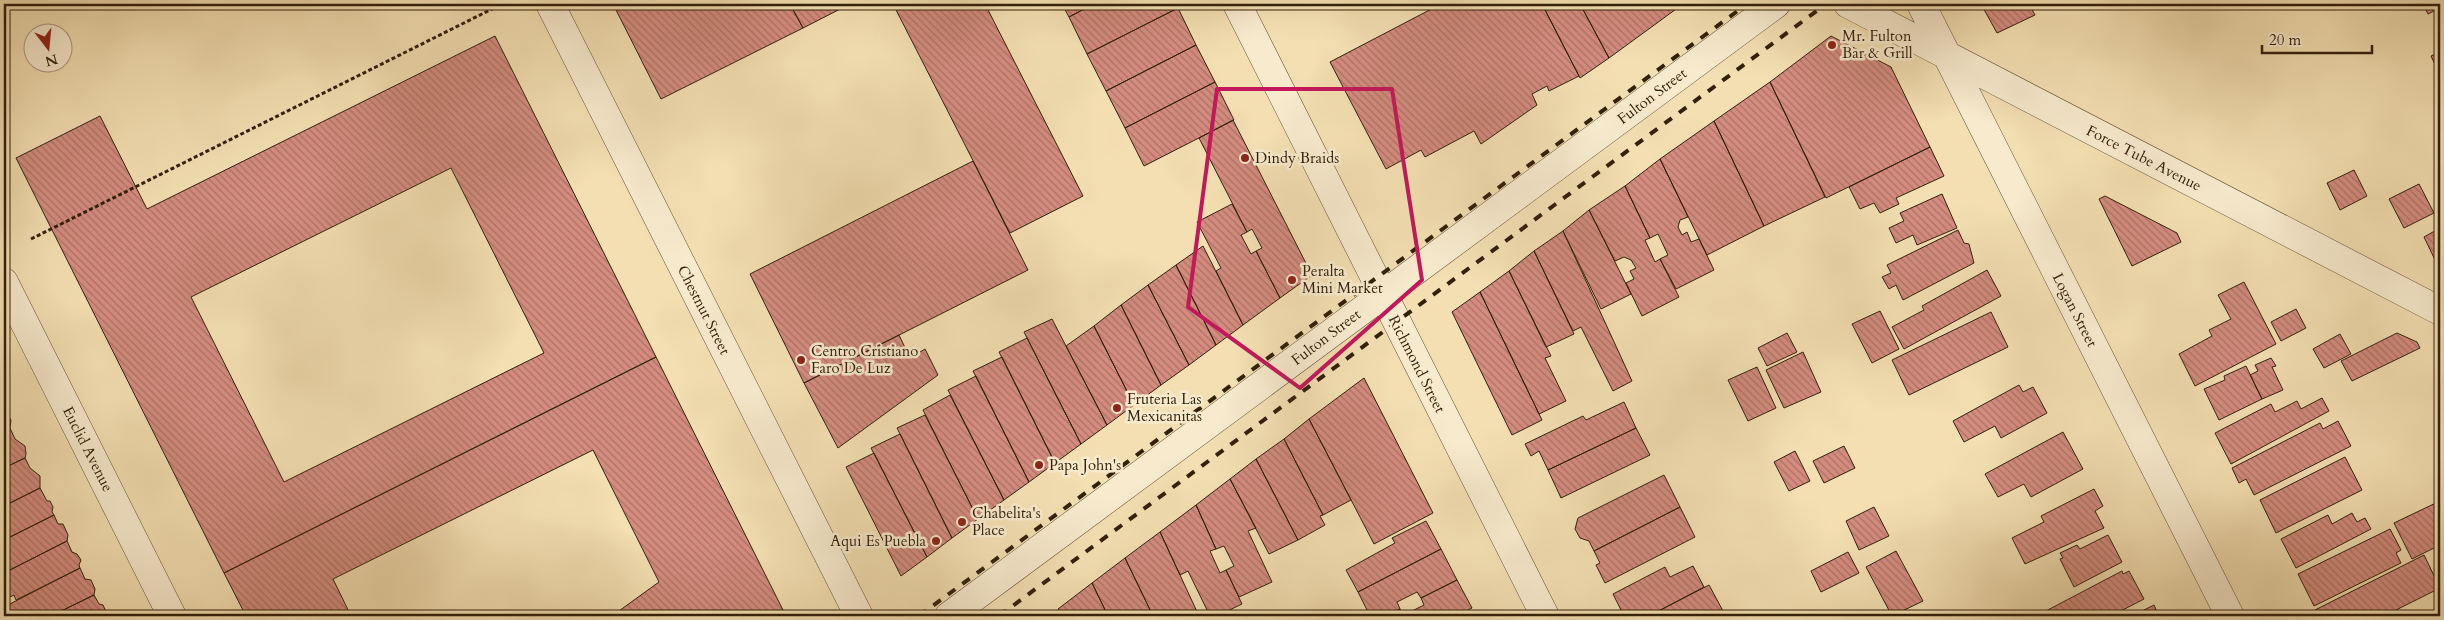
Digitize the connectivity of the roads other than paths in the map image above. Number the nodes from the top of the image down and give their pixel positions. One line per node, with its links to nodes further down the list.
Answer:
1 (550, 4): 11 (street, Chestnut Street)
2 (1237, 4): 8 (street, Richmond Street)
3 (1776, 4): 8 (street, Fulton Street)
4 (1848, 4): 6 (street, Force Tube Avenue)
5 (1921, 4): 6 (street, Logan Street)
6 (1947, 55): 9 (street, Force Tube Avenue); 14 (street, Logan Street)
7 (4, 282): 10 (street, Euclid Avenue)
8 (1383, 295): 12 (street, Fulton Street); 13 (street, Richmond Street)
9 (2440, 311)
10 (172, 616)
11 (859, 616)
12 (949, 616)
13 (1544, 616)
14 (2230, 616)

